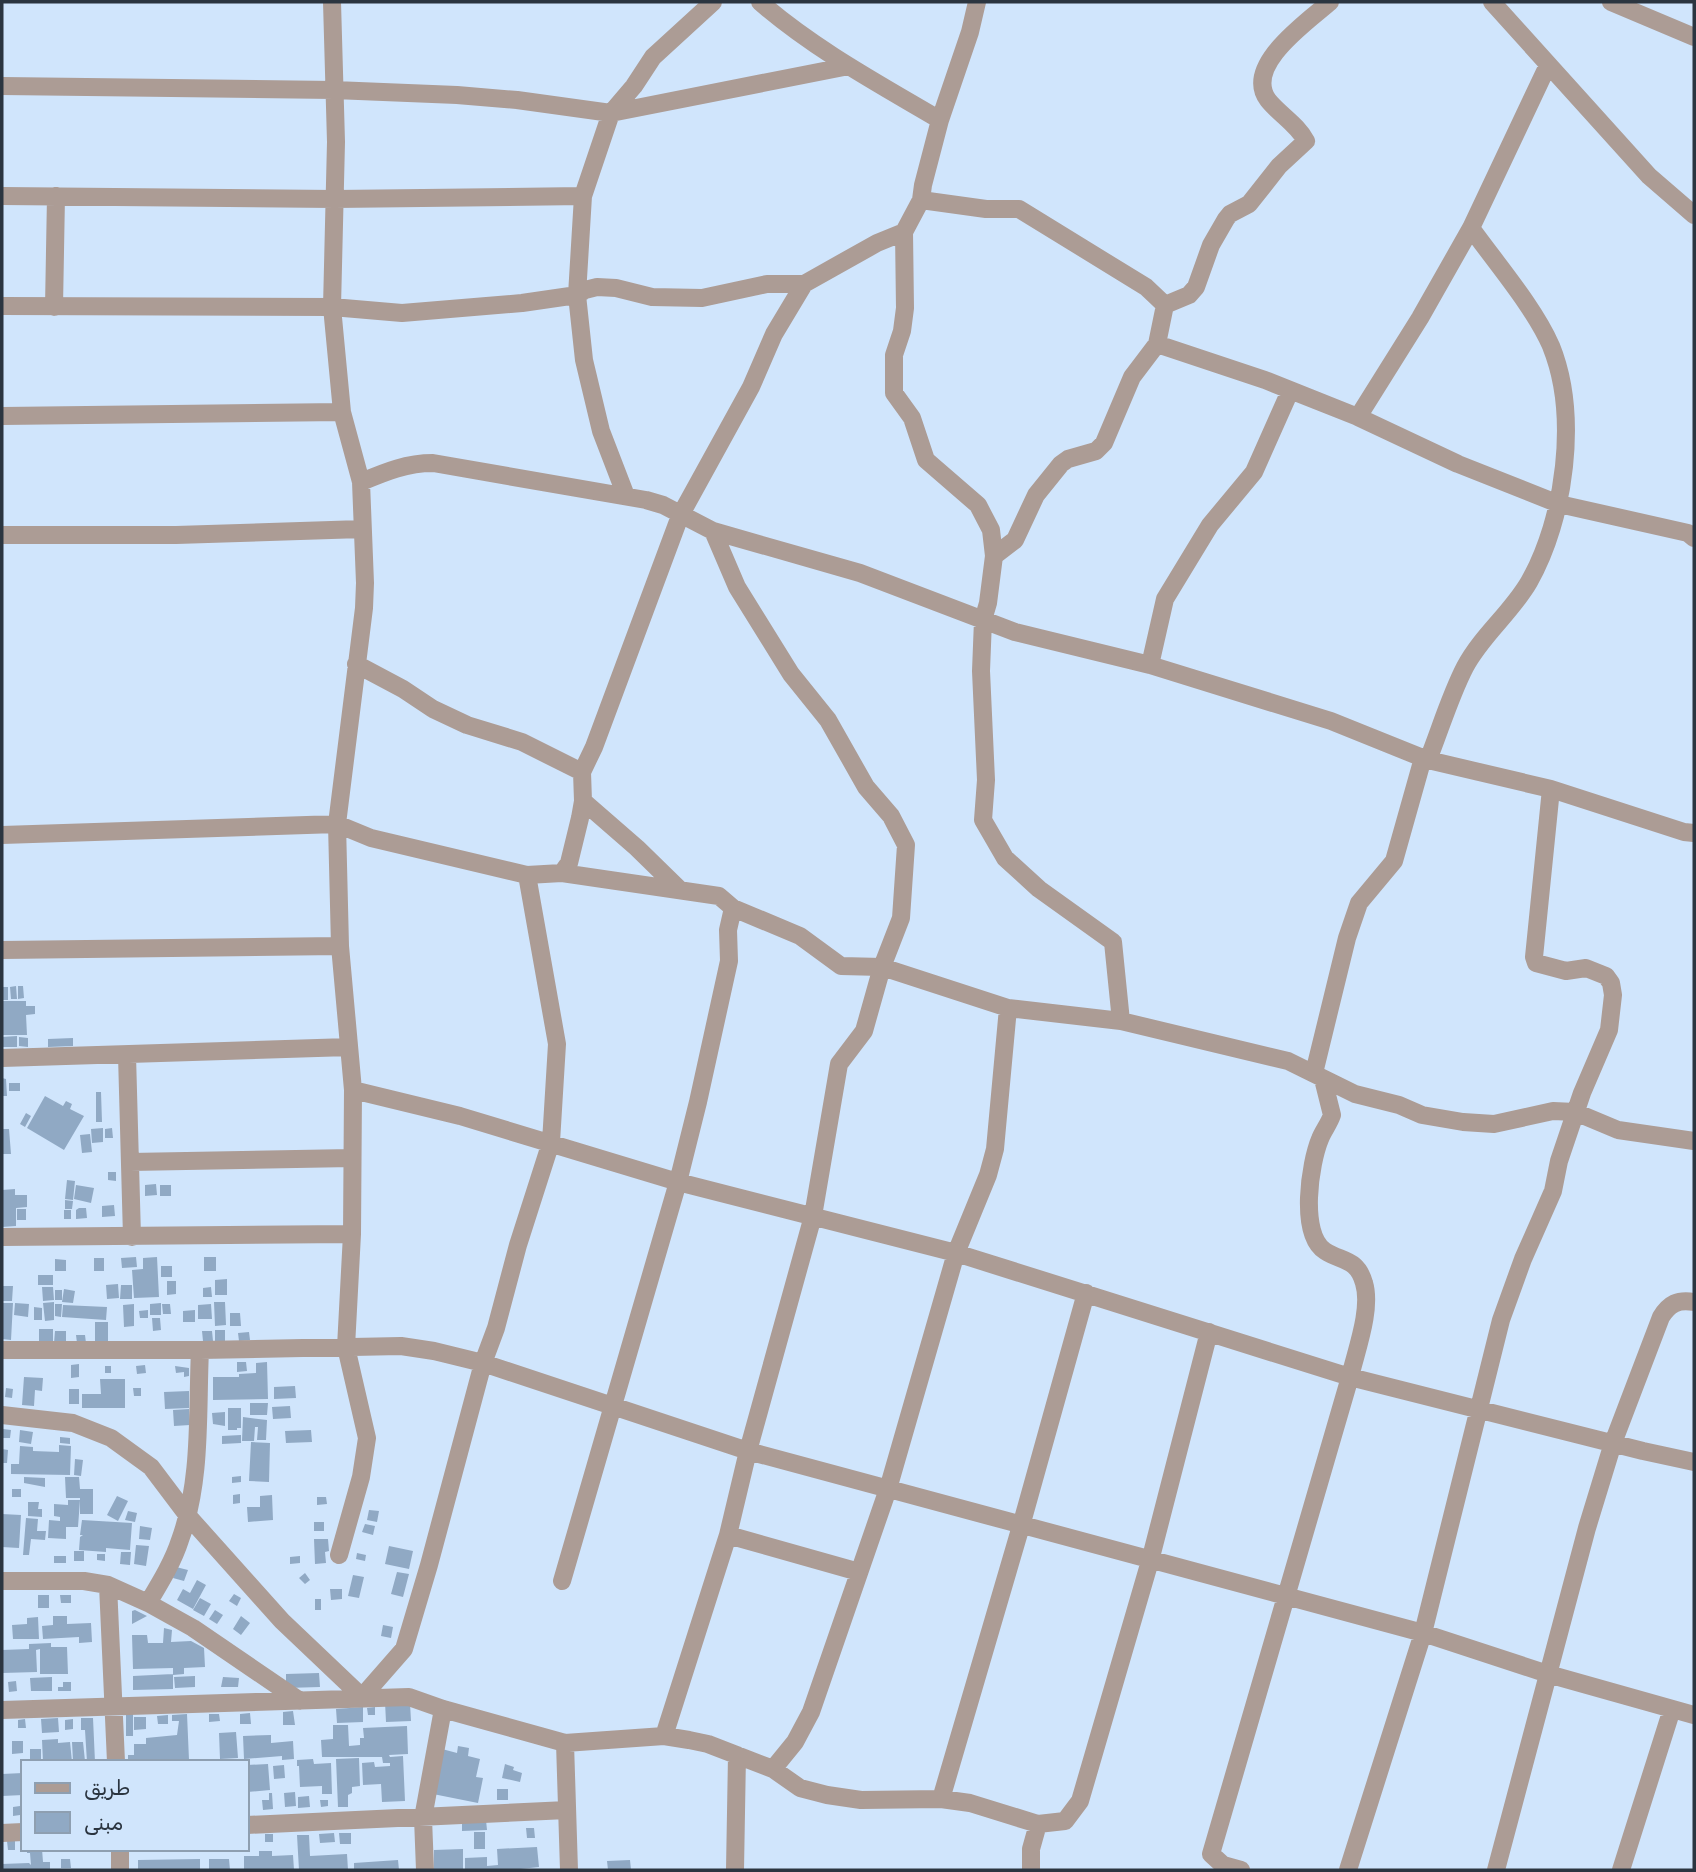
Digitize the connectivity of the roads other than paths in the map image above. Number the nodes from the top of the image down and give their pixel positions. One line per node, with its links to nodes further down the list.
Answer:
1 (332, 2): 12 (street)
2 (713, 2): 13 (street)
3 (760, 2): 10 (street)
4 (977, 2): 14 (street)
5 (1330, 2): 25 (street)
6 (1492, 2): 9 (street)
7 (1611, 2): 8 (street)
8 (1694, 37)
9 (1548, 65): 20 (street); 21 (street)
10 (849, 66): 13 (street); 14 (street)
11 (2, 86): 12 (street)
12 (334, 90): 13 (street); 18 (street)
13 (611, 113): 17 (street)
14 (940, 120): 19 (street)
15 (2, 196): 16 (street)
16 (56, 196): 18 (street); 27 (street)
17 (583, 196): 18 (street); 24 (street)
18 (335, 199): 28 (street)
19 (921, 200): 22 (street); 25 (street)
20 (1694, 215)
21 (1471, 228): 33 (street); 36 (street)
22 (904, 232): 23 (street); 42 (street)
23 (804, 284): 24 (street); 37 (street)
24 (577, 295): 28 (street); 35 (street)
25 (1164, 305): 29 (street)
26 (2, 306): 27 (street)
27 (54, 307): 28 (street)
28 (332, 307): 31 (street)
29 (1157, 344): 30 (street); 42 (street)
30 (1290, 391): 33 (street); 45 (street)
31 (342, 412): 32 (street); 34 (street)
32 (2, 416)
33 (1358, 417): 36 (street)
34 (360, 482): 35 (street); 38 (street)
35 (626, 496): 37 (street)
36 (1559, 504): 41 (street); 46 (street)
37 (680, 516): 39 (street); 47 (street)
38 (362, 529): 40 (street); 44 (street)
39 (713, 531): 43 (street); 59 (street)
40 (2, 535)
41 (1694, 538)
42 (993, 556): 43 (street)
43 (983, 620): 45 (street); 61 (street)
44 (356, 664): 47 (street); 50 (street)
45 (1150, 665): 46 (street)
46 (1425, 759): 48 (street); 65 (street)
47 (582, 772): 49 (street)
48 (1551, 789): 51 (street); 67 (street)
49 (583, 801): 53 (street); 55 (street)
50 (337, 824): 52 (street); 54 (street); 57 (street)
51 (1694, 833)
52 (2, 835)
53 (562, 873): 54 (street); 55 (street)
54 (527, 875): 69 (street)
55 (680, 890): 56 (street)
56 (733, 908): 59 (street); 72 (street)
57 (340, 946): 58 (street); 62 (street)
58 (2, 950)
59 (882, 967): 60 (street); 73 (street)
60 (1008, 1008): 61 (street); 77 (street)
61 (1121, 1021): 65 (street)
62 (349, 1046): 63 (street); 66 (street)
63 (127, 1055): 64 (street); 71 (street)
64 (2, 1058)
65 (1319, 1076): 67 (street); 85 (street)
66 (353, 1090): 69 (street); 70 (street)
67 (1575, 1112): 68 (street); 87 (street)
68 (1694, 1141)
69 (551, 1143): 72 (street); 84 (street)
70 (352, 1158): 71 (street); 74 (street)
71 (130, 1162): 76 (street)
72 (678, 1182): 73 (street); 86 (street)
73 (813, 1216): 77 (street); 90 (street)
74 (352, 1234): 76 (street); 81 (street)
75 (2, 1237): 76 (street)
76 (132, 1237)
77 (957, 1253): 78 (street); 92 (street)
78 (1086, 1293): 80 (street); 94 (street)
79 (1694, 1302): 89 (street)
80 (1209, 1332): 85 (street); 97 (street)
81 (346, 1347): 83 (street); 84 (street); 96 (street)
82 (2, 1350): 83 (street)
83 (200, 1350): 93 (street)
84 (483, 1363): 86 (street); 106 (street)
85 (1350, 1377): 87 (street); 102 (street)
86 (612, 1407): 90 (street); 100 (street)
87 (1478, 1408): 89 (street); 104 (street)
88 (2, 1415): 93 (street)
89 (1613, 1443): 91 (street); 105 (street)
90 (748, 1451): 92 (street); 95 (street)
91 (1694, 1462)
92 (887, 1489): 94 (street); 98 (street)
93 (188, 1516): 103 (street); 106 (street)
94 (1021, 1526): 97 (street); 118 (street)
95 (728, 1535): 98 (street); 113 (street)
96 (339, 1555)
97 (1150, 1561): 102 (street); 121 (street)
98 (859, 1572): 117 (street)
99 (2, 1581): 101 (street)
100 (562, 1581)
101 (107, 1585): 103 (street); 108 (street)
102 (1286, 1597): 104 (street); 131 (street)
103 (148, 1603): 107 (street)
104 (1423, 1633): 105 (street); 132 (street)
105 (1548, 1674): 110 (street); 133 (street)
106 (362, 1697): 107 (street); 109 (street)
107 (300, 1701): 108 (street)
108 (113, 1708): 111 (street); 116 (street)
109 (443, 1709): 114 (street); 120 (street)
110 (1672, 1709): 112 (street); 134 (street)
111 (2, 1710)
112 (1694, 1715)
113 (664, 1736): 114 (street); 115 (street)
114 (565, 1742): 119 (street)
115 (737, 1755): 117 (street); 129 (street)
116 (116, 1760)
117 (773, 1769): 118 (street)
118 (941, 1799): 121 (street)
119 (567, 1810): 120 (street); 128 (street)
120 (423, 1818): 122 (street); 127 (street)
121 (1038, 1824): 130 (street)
122 (248, 1825)
123 (21, 1832): 124 (street)
124 (2, 1833)
125 (120, 1851): 126 (street)
126 (120, 1870)
127 (425, 1870)
128 (569, 1870)
129 (735, 1870)
130 (1031, 1870)
131 (1241, 1870)
132 (1348, 1870)
133 (1496, 1870)
134 (1621, 1870)

